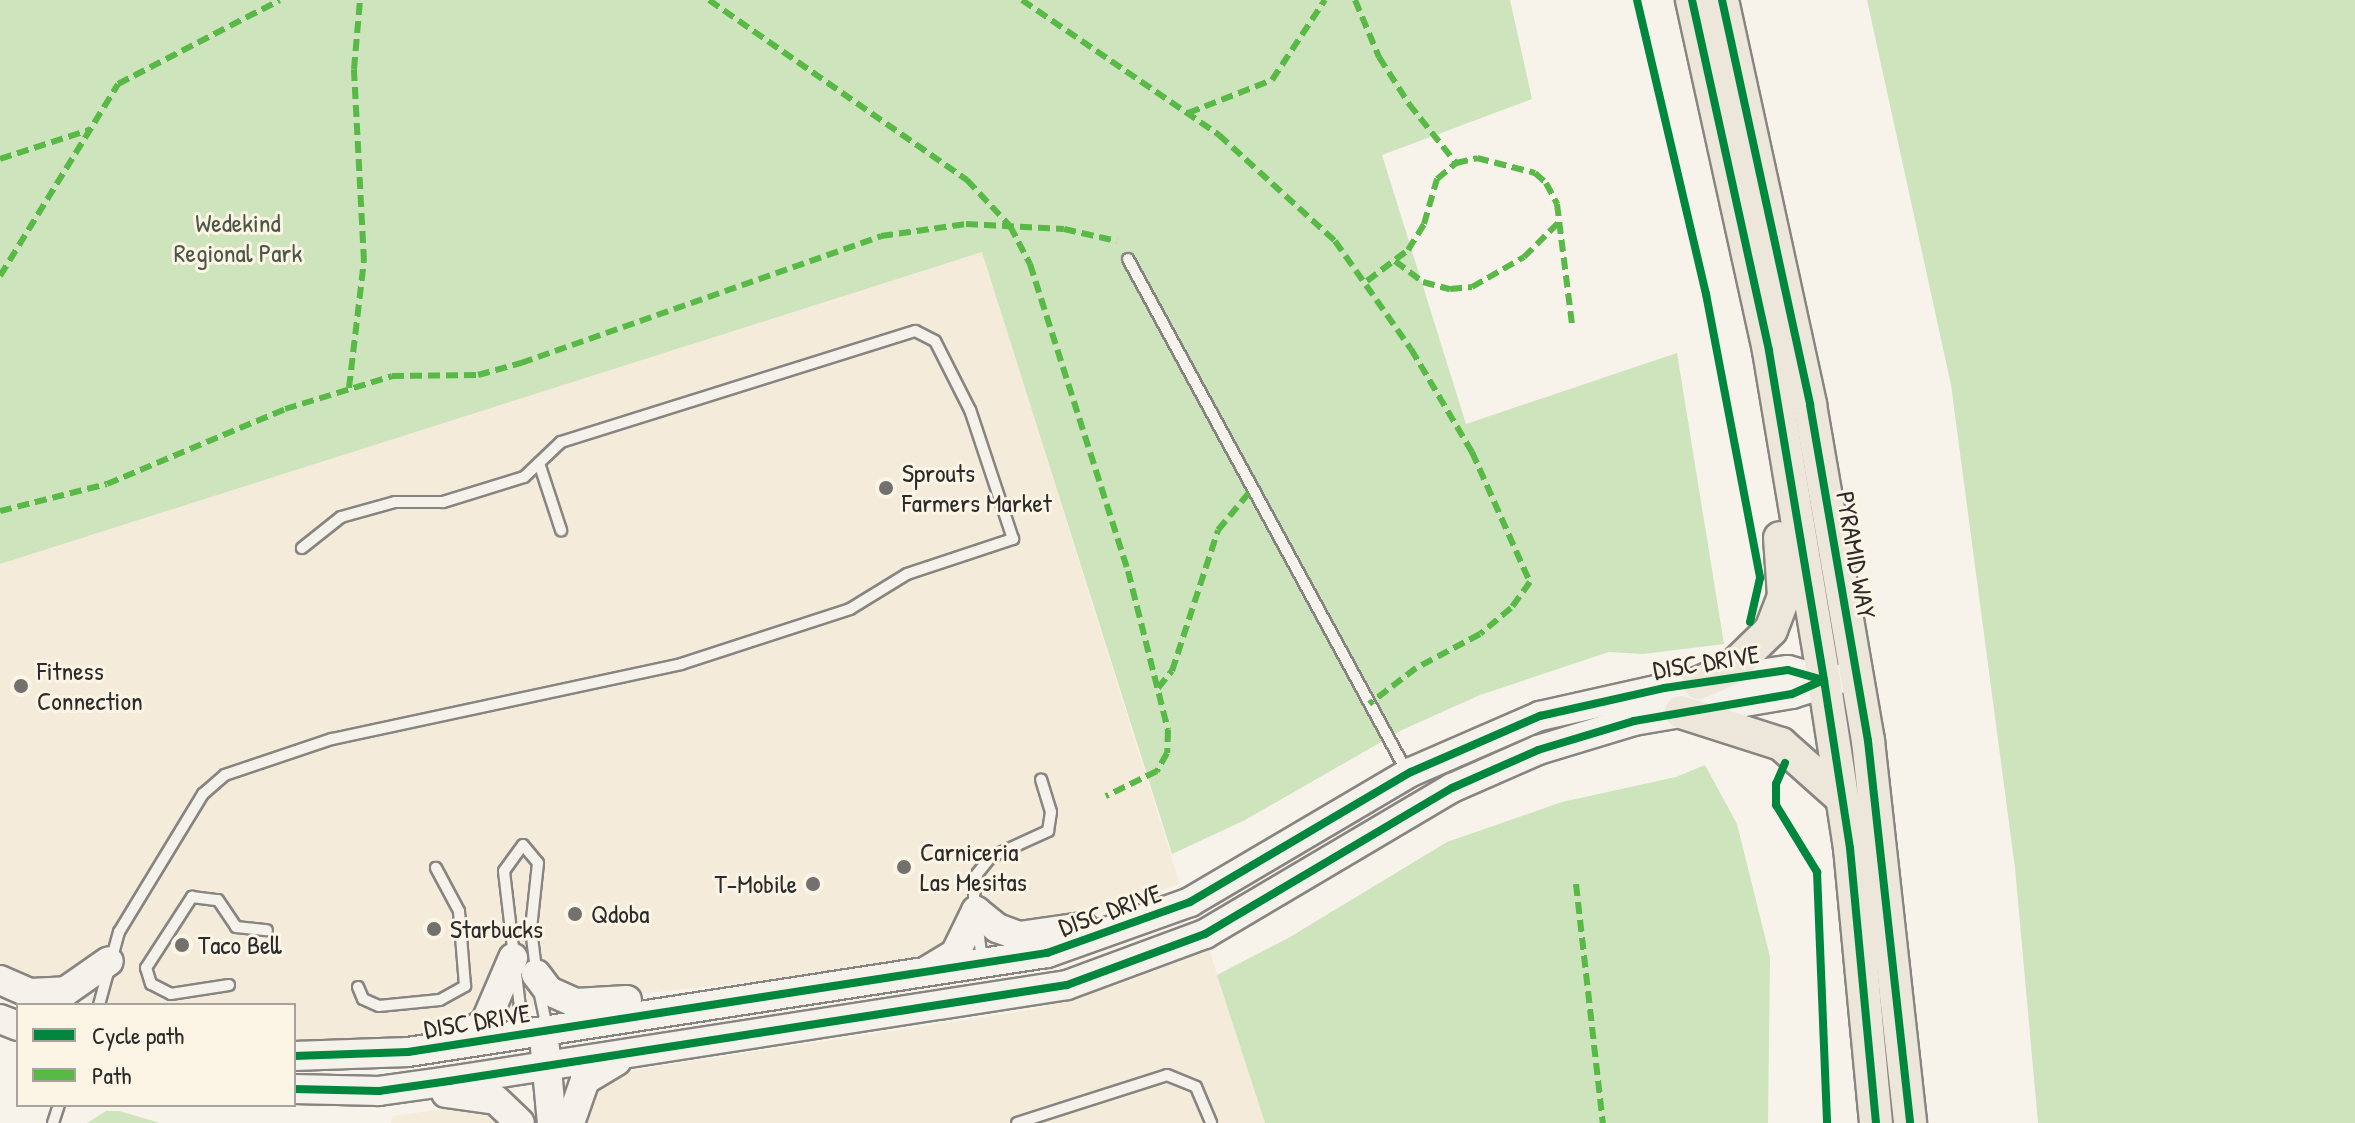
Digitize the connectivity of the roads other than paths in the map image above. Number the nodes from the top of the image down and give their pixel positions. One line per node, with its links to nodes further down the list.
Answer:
1 (1692, 0): 4 (main road, PYRAMID WAY)
2 (1722, 0): 8 (main road, PYRAMID WAY)
3 (1128, 259): 12 (lane)
4 (1769, 351): 9 (main road, PYRAMID WAY); 10 (main road)
5 (539, 463): 6 (lane); 7 (lane); 20 (lane)
6 (561, 530)
7 (302, 548)
8 (1856, 675): 9 (main road, DISC DRIVE); 47 (main road, PYRAMID WAY)
9 (1824, 680): 10 (main road, DISC DRIVE); 11 (main road, DISC DRIVE); 14 (main road, PYRAMID WAY)
10 (1699, 683): 12 (main road, DISC DRIVE)
11 (1681, 712): 14 (main road); 18 (main road, DISC DRIVE)
12 (1408, 774): 16 (main road, DISC DRIVE); 18 (main road)
13 (1041, 780): 17 (lane)
14 (1843, 799): 46 (main road, PYRAMID WAY)
15 (436, 868): 26 (lane)
16 (1232, 879): 17 (main road); 22 (main road, DISC DRIVE)
17 (976, 911): 22 (lane); 23 (main road)
18 (1216, 929): 32 (main road, DISC DRIVE)
19 (267, 930): 25 (lane)
20 (109, 961): 28 (main road); 31 (lane)
21 (525, 966): 21 (lane); 29 (main road); 33 (lane); 33 (lane); 34 (main road)
22 (980, 966): 23 (main road, DISC DRIVE); 32 (main road)
23 (904, 977): 29 (main road, DISC DRIVE)
24 (0, 980): 28 (main road)
25 (229, 985)
26 (358, 987)
27 (0, 998): 28 (main road)
28 (24, 1000): 30 (main road)
29 (751, 1000): 33 (main road, DISC DRIVE)
30 (46, 1003)
31 (99, 1003)
32 (782, 1032): 35 (main road, DISC DRIVE)
33 (535, 1033): 34 (main road, DISC DRIVE); 37 (main road)
34 (428, 1049): 36 (main road, DISC DRIVE)
35 (637, 1054): 37 (main road, DISC DRIVE); 43 (main road)
36 (296, 1056)
37 (533, 1069): 39 (main road, DISC DRIVE); 41 (main road); 42 (main road)
38 (296, 1089): 39 (main road, DISC DRIVE)
39 (381, 1090): 40 (main road)
40 (520, 1123)
41 (527, 1123)
42 (552, 1123)
43 (570, 1123)
44 (1017, 1123): 45 (lane)
45 (1211, 1123)
46 (1876, 1123)
47 (1910, 1123)

